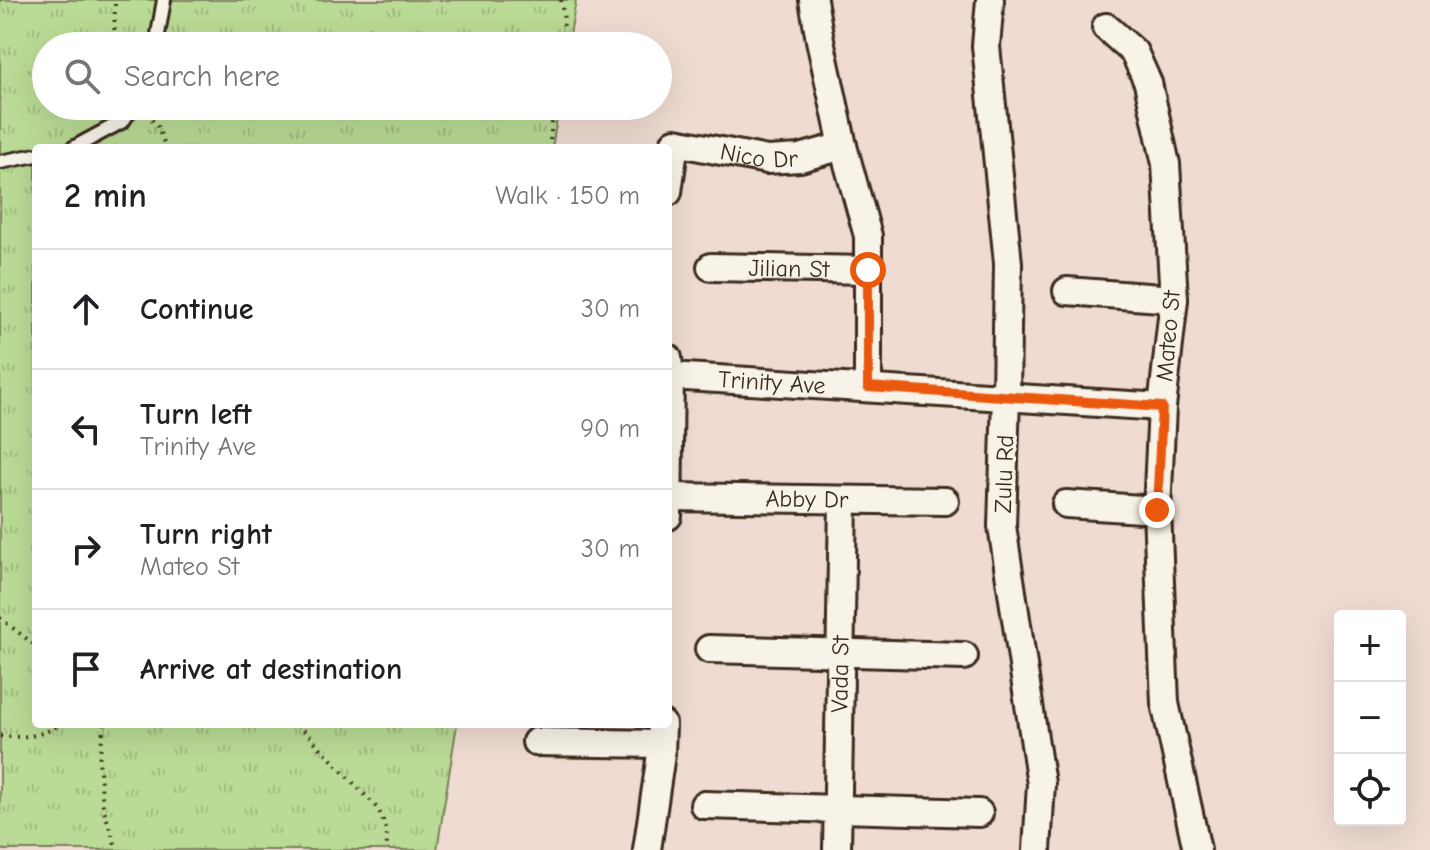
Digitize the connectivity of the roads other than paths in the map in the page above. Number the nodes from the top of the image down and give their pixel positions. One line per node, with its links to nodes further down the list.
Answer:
1 (164, 0): 5 (lane)
2 (813, 0): 8 (street)
3 (990, 0): 18 (street, Zulu Rd)
4 (1106, 27): 15 (street, Mateo St)
5 (158, 32)
6 (124, 120): 7 (lane)
7 (80, 144)
8 (843, 146): 11 (street, Nico Dr); 13 (street)
9 (32, 156): 10 (lane)
10 (0, 162)
11 (672, 163)
12 (711, 267): 13 (street, Jilian St)
13 (868, 270): 17 (street)
14 (1067, 291): 15 (street)
15 (1174, 299): 19 (street, Mateo St)
16 (672, 367): 17 (street, Trinity Ave)
17 (868, 387): 18 (street, Trinity Ave)
18 (1006, 396): 19 (street, Trinity Ave); 35 (street, Zulu Rd)
19 (1162, 407): 24 (street, Mateo St)
20 (672, 497): 21 (street, Abby Dr)
21 (843, 500): 22 (street, Abby Dr); 26 (street, Vada St)
22 (945, 501)
23 (1066, 504): 24 (street)
24 (1157, 510): 36 (street, Mateo St)
25 (709, 649): 26 (street)
26 (841, 654): 27 (street); 31 (street, Vada St)
27 (964, 656)
28 (661, 734): 29 (street); 33 (street)
29 (536, 742)
30 (704, 805): 31 (street)
31 (837, 809): 32 (street); 34 (street, Vada St)
32 (979, 813)
33 (647, 850)
34 (837, 850)
35 (1037, 850)
36 (1197, 850)

